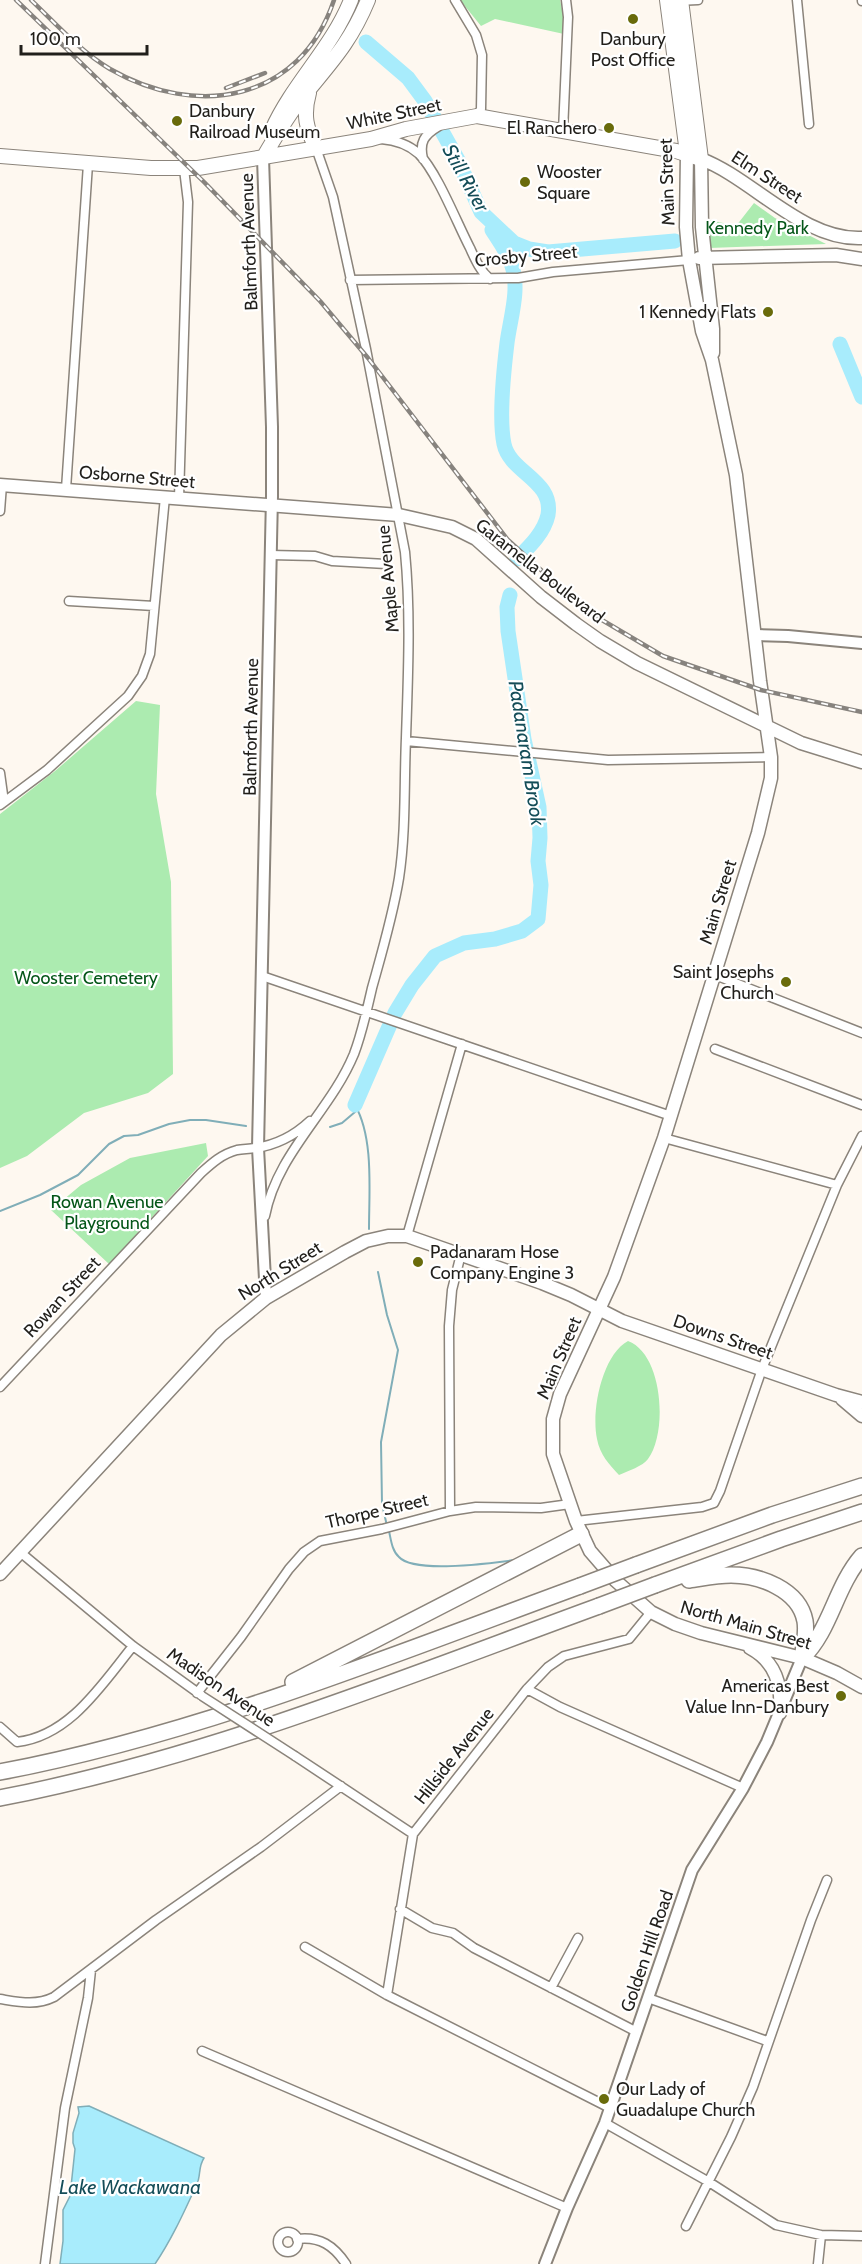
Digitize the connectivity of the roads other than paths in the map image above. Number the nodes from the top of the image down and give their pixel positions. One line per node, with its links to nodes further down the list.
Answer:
1 (351, 0): 17 (main road)
2 (368, 0): 8 (main road)
3 (455, 0): 9 (street)
4 (566, 0): 12 (street)
5 (698, 0): 7 (street)
6 (797, 0): 10 (street)
7 (674, 1): 15 (main road, Main Street); 18 (main road, Main Street)
8 (309, 91): 14 (main road); 17 (main road)
9 (477, 116): 11 (main road, White Street); 12 (main road, White Street)
10 (809, 124)
11 (424, 130): 13 (main road, White Street); 19 (street)
12 (563, 131): 15 (main road, White Street)
13 (371, 139): 14 (main road, White Street); 19 (street)
14 (316, 148): 17 (main road, White Street); 27 (street, Maple Avenue)
15 (687, 153): 18 (main road, Elm Street); 25 (main road, Main Street)
16 (0, 156): 20 (main road, White Street)
17 (263, 158): 21 (main road, White Street); 33 (street, Balmforth Avenue)
18 (701, 159): 22 (main road, Elm Street); 23 (main road, Main Street)
19 (424, 160): 26 (street)
20 (88, 164): 21 (main road, White Street); 30 (street)
21 (184, 169): 32 (street)
22 (862, 238)
23 (705, 257): 24 (main road, Crosby Street); 25 (main road, Crosby Street); 28 (main road, Main Street)
24 (862, 259)
25 (689, 260): 26 (street, Crosby Street); 28 (main road, Main Street)
26 (493, 279): 27 (street, Crosby Street)
27 (350, 280): 35 (street, Maple Avenue)
28 (712, 360): 40 (main road, Main Street)
29 (1, 485): 30 (main road, Osborne Street); 34 (street)
30 (66, 489): 31 (main road, Osborne Street)
31 (165, 497): 32 (main road, Osborne Street); 39 (street)
32 (179, 498): 33 (main road, Osborne Street)
33 (272, 505): 35 (main road, Garamella Boulevard); 36 (street, Balmforth Avenue)
34 (0, 511)
35 (399, 515): 42 (main road, Garamella Boulevard); 43 (street, Maple Avenue)
36 (270, 555): 37 (street); 49 (street, Balmforth Avenue)
37 (386, 564)
38 (69, 601): 39 (street)
39 (154, 606): 47 (street)
40 (755, 635): 41 (street); 42 (main road, Main Street)
41 (862, 643)
42 (767, 726): 44 (main road, Main Street); 45 (main road, Garamella Boulevard)
43 (406, 741): 44 (street); 50 (street, Maple Avenue)
44 (771, 757): 48 (main road, Main Street)
45 (862, 762)
46 (0, 772): 47 (street)
47 (2, 804)
48 (715, 975): 51 (street); 56 (main road, Main Street)
49 (262, 976): 50 (street); 59 (street, Balmforth Avenue)
50 (366, 1012): 52 (street); 55 (street, Rowan Street)
51 (862, 1034)
52 (462, 1044): 56 (street); 62 (street)
53 (715, 1049): 54 (street)
54 (862, 1105)
55 (321, 1111): 59 (street, Rowan Street); 61 (street, Rowan Street)
56 (671, 1116): 58 (main road, Main Street)
57 (862, 1136): 60 (street)
58 (664, 1138): 60 (street); 65 (main road, Main Street)
59 (258, 1148): 61 (street, Balmforth Avenue); 67 (street, Rowan Street)
60 (837, 1185): 66 (street)
61 (263, 1225): 64 (street, Balmforth Avenue)
62 (407, 1236): 63 (main road, North Street); 64 (main road, North Street)
63 (461, 1254): 65 (main road, North Street); 73 (street, Thorpe Street)
64 (266, 1298): 76 (main road, North Street)
65 (600, 1309): 66 (main road, Downs Street); 72 (main road, Main Street)
66 (762, 1369): 68 (main road, Downs Street); 75 (street)
67 (0, 1387)
68 (836, 1395): 69 (main road, Downs Street); 70 (main road, Downs Street)
69 (862, 1402)
70 (862, 1416)
71 (862, 1486): 89 (highway, bridge)
72 (570, 1504): 73 (street); 75 (main road, Main Street)
73 (450, 1511): 86 (street, Thorpe Street)
74 (862, 1512): 79 (highway)
75 (579, 1528): 80 (main road, North Main Street); 89 (highway)
76 (20, 1552): 78 (main road, North Street); 82 (street, Madison Avenue)
77 (862, 1556): 83 (highway)
78 (0, 1574)
79 (655, 1585): 83 (highway); 93 (highway, bridge)
80 (651, 1612): 81 (main road, North Main Street); 85 (street, Hillside Avenue)
81 (738, 1642): 83 (main road, North Main Street); 87 (main road)
82 (133, 1646): 86 (street, Madison Avenue); 88 (street)
83 (802, 1658): 84 (main road, North Main Street); 87 (street, Golden Hill Road)
84 (862, 1687)
85 (527, 1689): 92 (street); 94 (street, Hillside Avenue)
86 (200, 1694): 91 (street, Madison Avenue, bridge)
87 (780, 1713): 92 (street, Golden Hill Road)
88 (0, 1727)
89 (175, 1729): 90 (highway)
90 (0, 1772)
91 (341, 1786): 94 (street, Madison Avenue); 99 (street)
92 (743, 1788): 102 (street, Golden Hill Road)
93 (0, 1798)
94 (413, 1834): 96 (street, Hillside Avenue)
95 (827, 1880): 105 (street)
96 (400, 1910): 100 (street); 101 (street, Hillside Avenue)
97 (578, 1938): 100 (street)
98 (305, 1947): 101 (street)
99 (91, 1970): 103 (street); 115 (street)
100 (551, 1988): 104 (street)
101 (387, 1995): 107 (street)
102 (648, 1998): 104 (street, Golden Hill Road); 105 (street)
103 (0, 1999)
104 (637, 2032): 107 (street, Golden Hill Road)
105 (767, 2042): 109 (street)
106 (202, 2052): 110 (street)
107 (610, 2109): 108 (street, Golden Hill Road)
108 (605, 2123): 109 (street); 110 (street, Golden Hill Road)
109 (709, 2182): 111 (street); 112 (street)
110 (567, 2208): 117 (street, Golden Hill Road)
111 (686, 2226)
112 (821, 2235): 113 (street); 118 (street)
113 (862, 2236)
114 (297, 2240): 116 (street)
115 (45, 2264)
116 (346, 2264)
117 (545, 2264)
118 (818, 2264)

